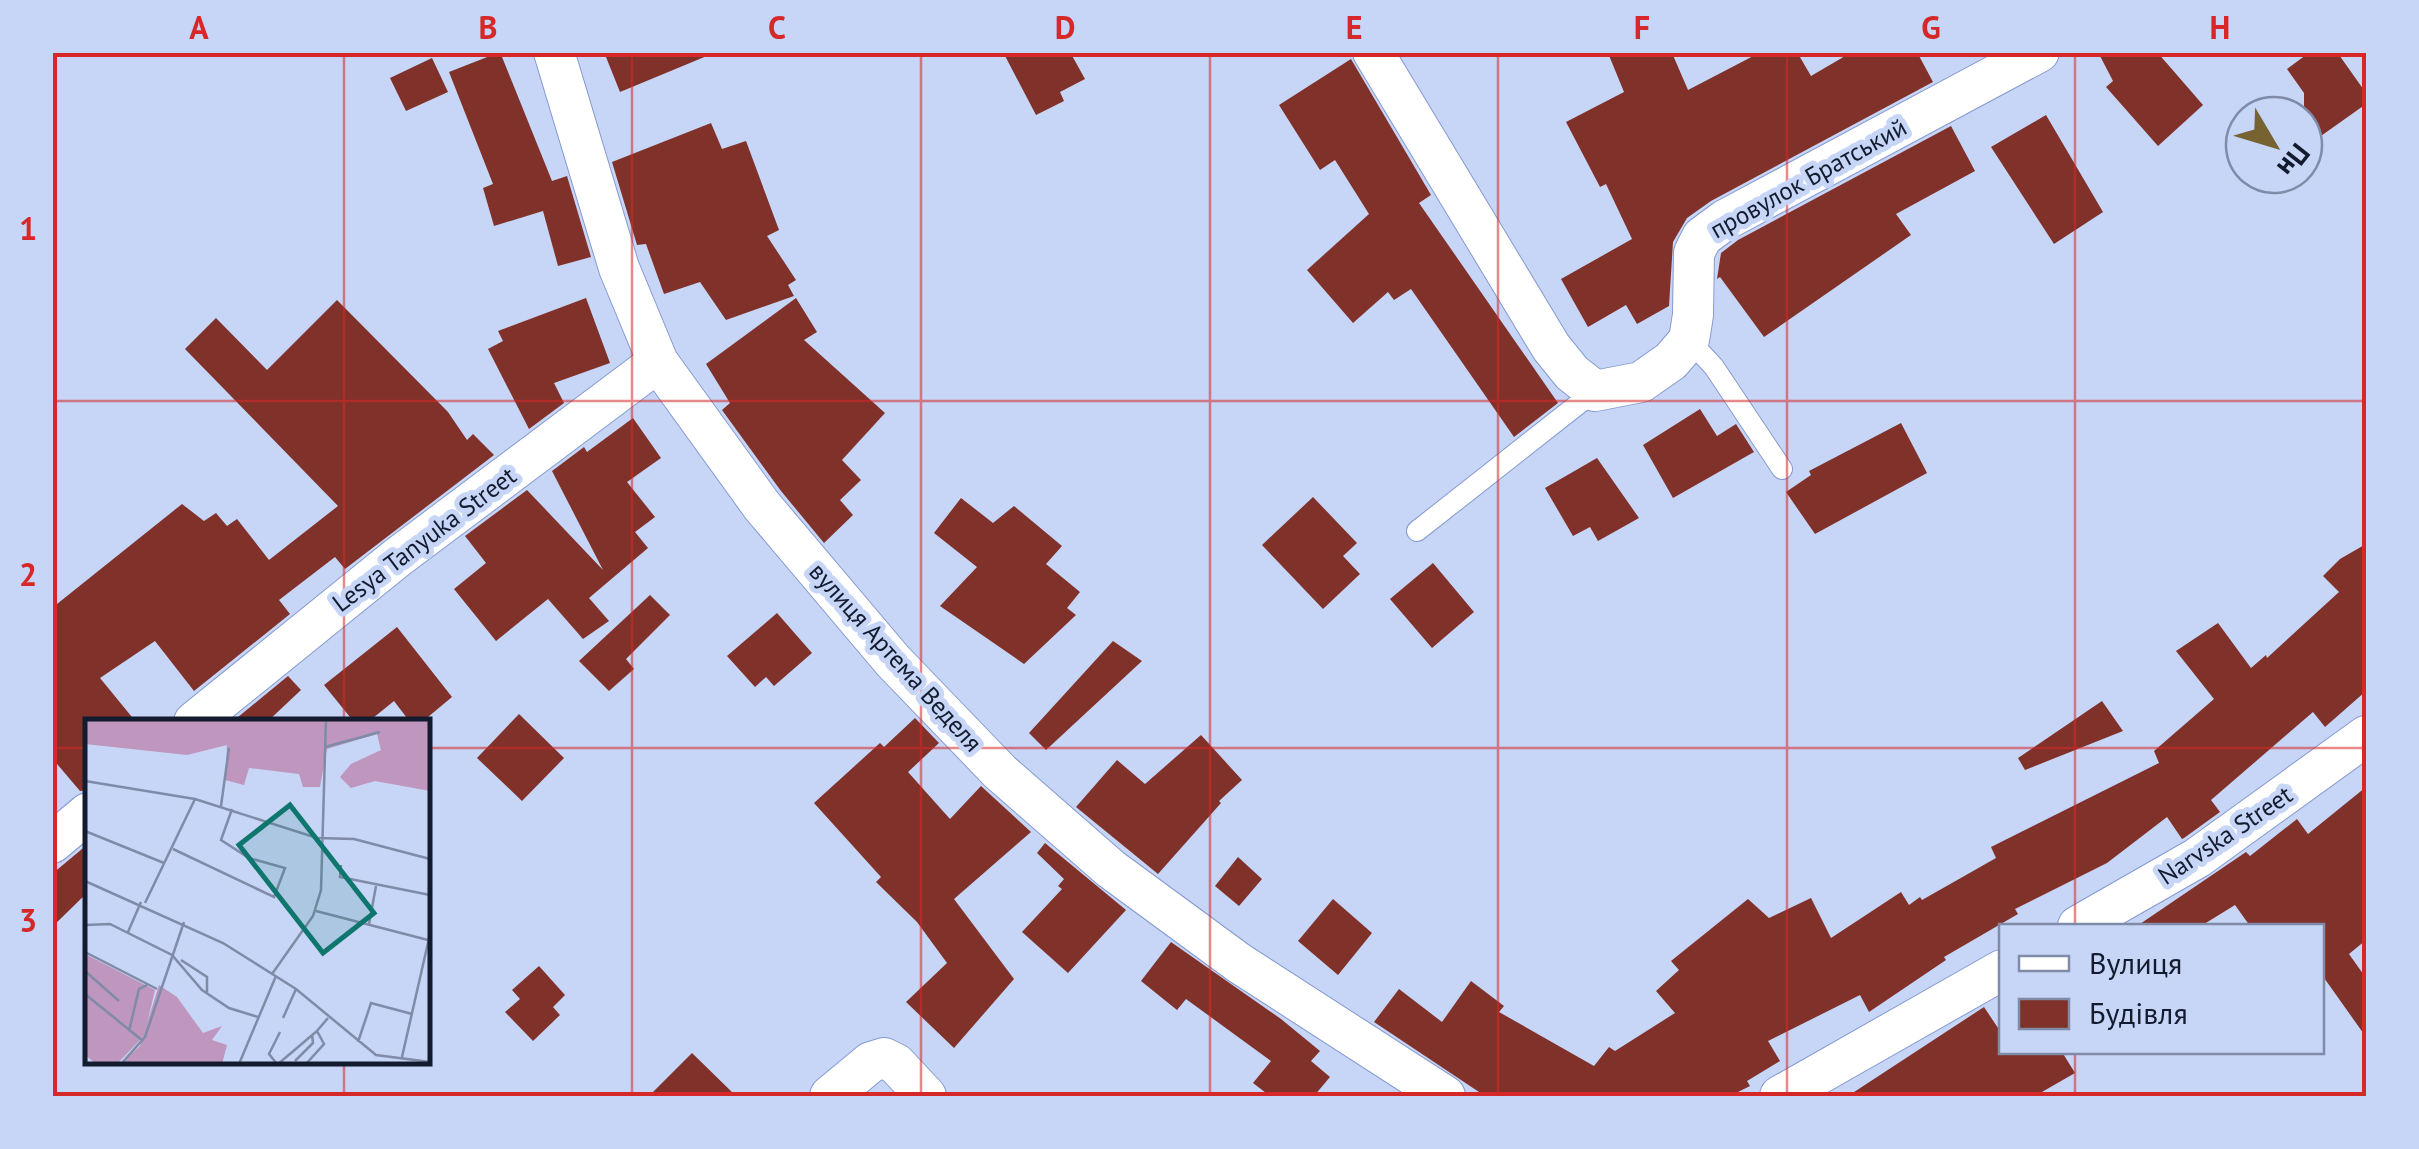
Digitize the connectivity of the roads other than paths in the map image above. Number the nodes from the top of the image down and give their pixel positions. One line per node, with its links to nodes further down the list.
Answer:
1 (554, 52): 5 (street, вулиця Артема Веделя)
2 (1373, 52): 6 (street)
3 (2039, 52): 4 (street, провулок Братський)
4 (1689, 340): 6 (street); 7 (lane)
5 (658, 362): 9 (street, Lesya Tanyuka Street); 17 (street, вулиця Артема Веделя)
6 (1595, 390): 8 (lane)
7 (1782, 469)
8 (1417, 531)
9 (198, 719)
10 (2366, 736): 13 (street, Narvska Street)
11 (85, 816): 12 (street)
12 (52, 843)
13 (2082, 924)
14 (1999, 972): 18 (street)
15 (830, 1096): 16 (street)
16 (926, 1096)
17 (1445, 1096)
18 (1780, 1096)

